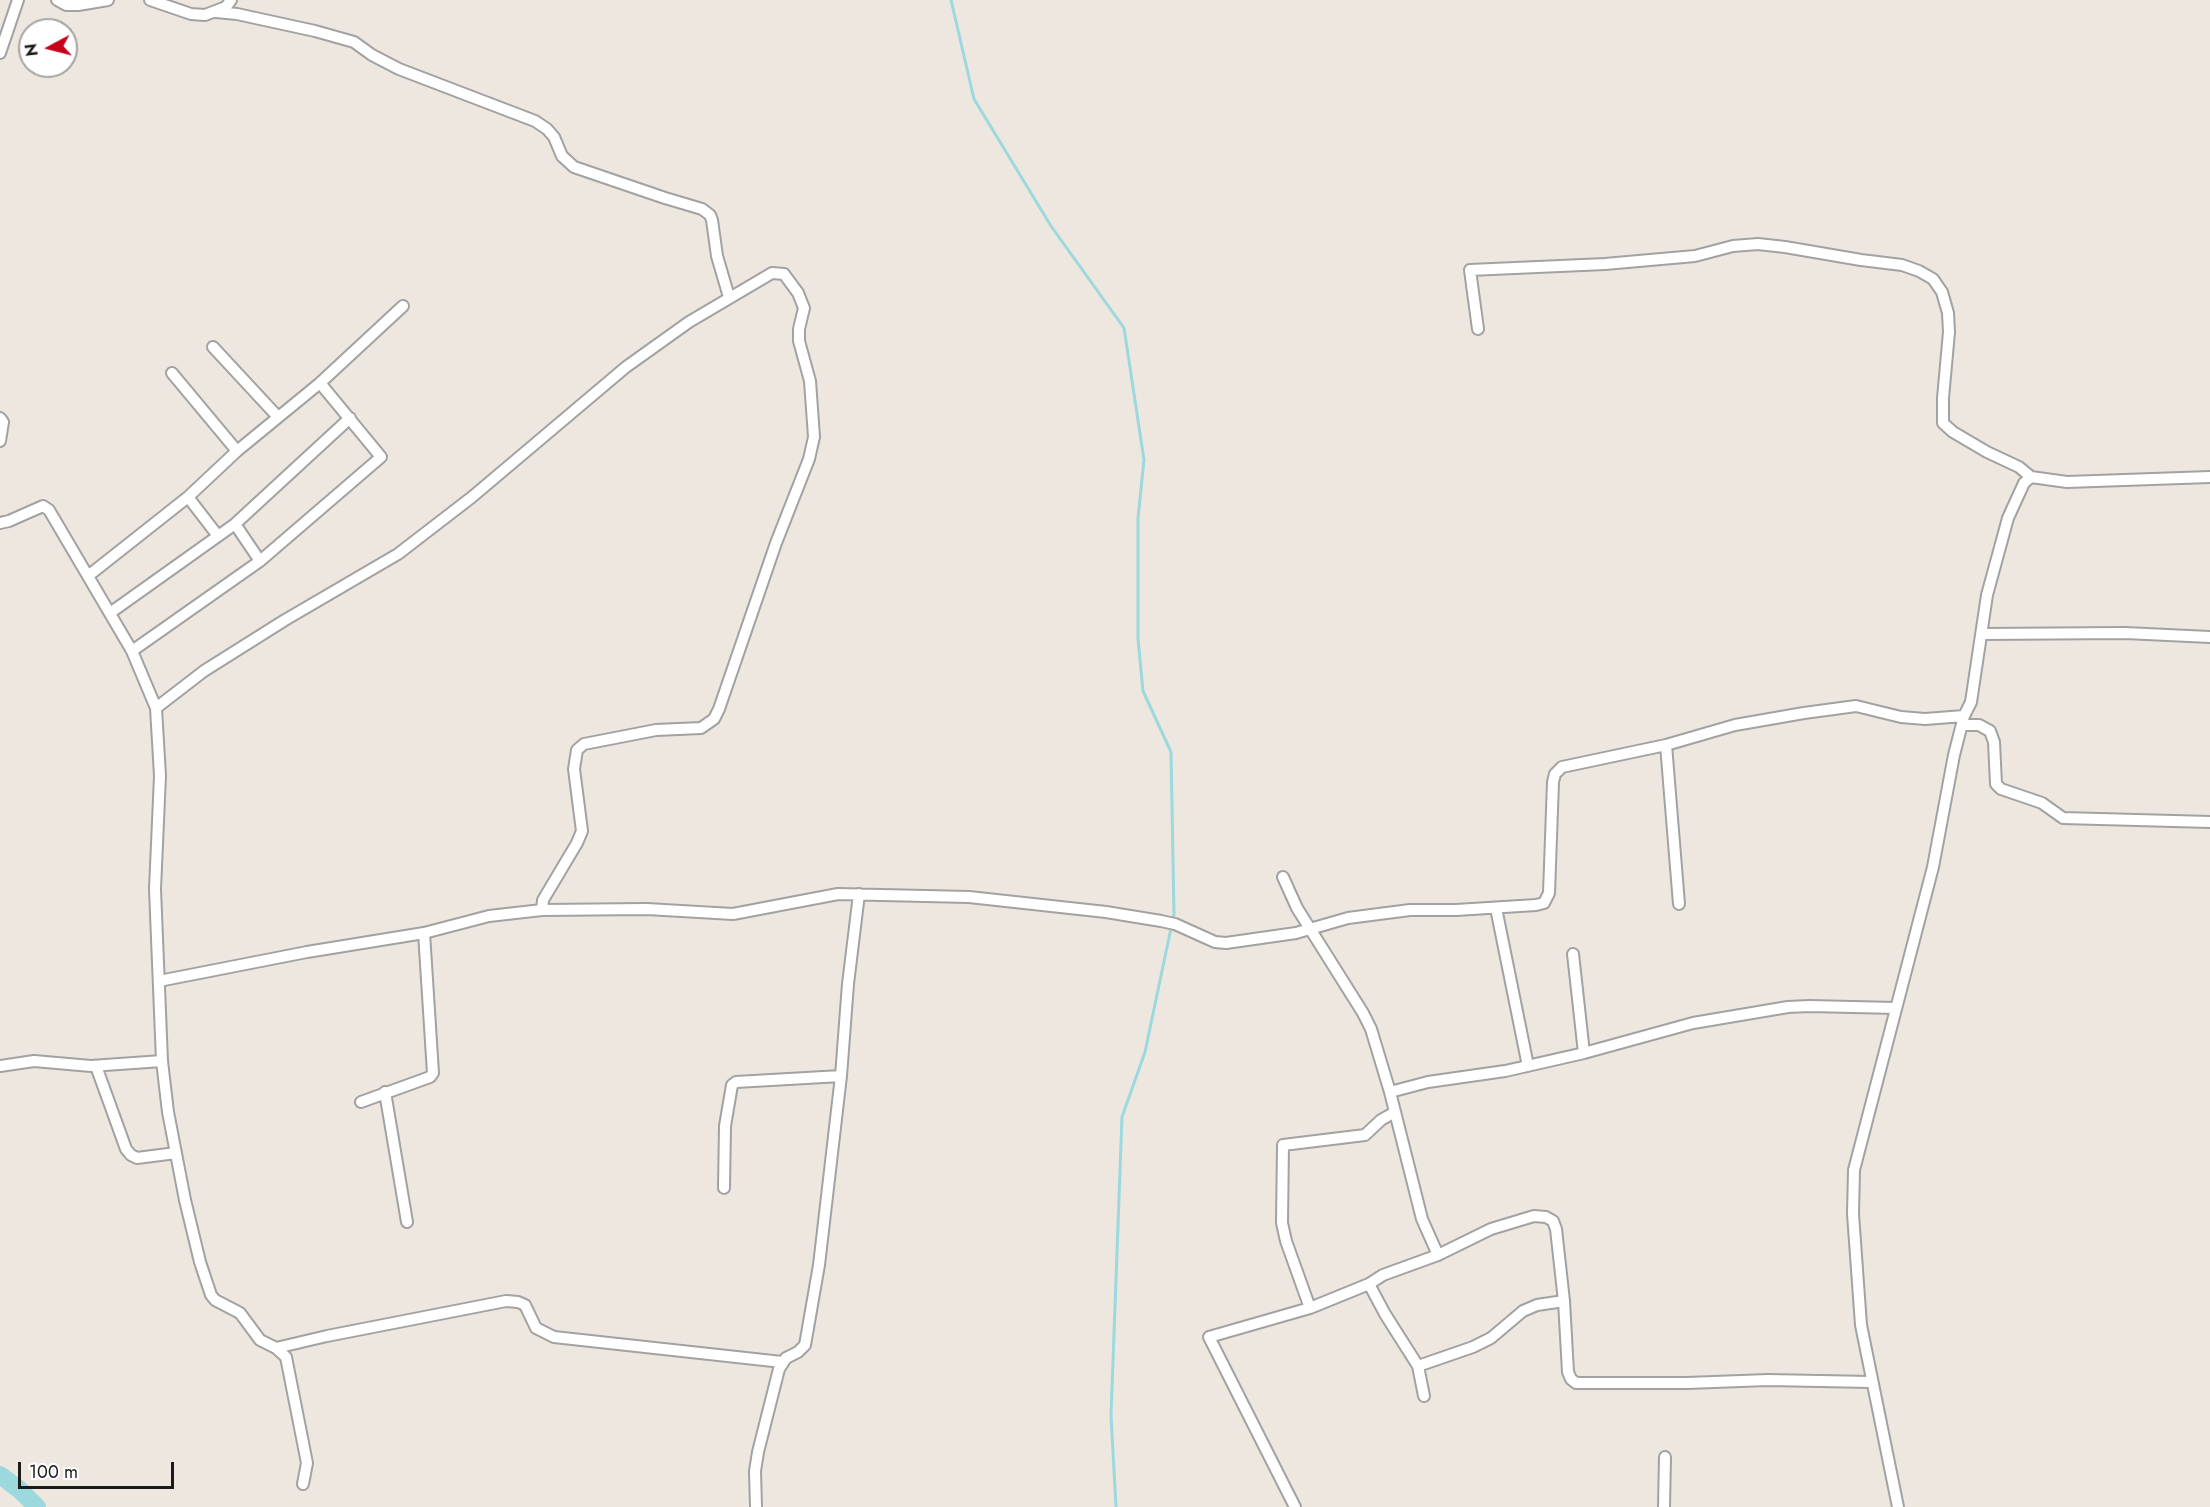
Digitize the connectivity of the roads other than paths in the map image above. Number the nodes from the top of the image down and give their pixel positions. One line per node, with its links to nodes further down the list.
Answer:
1 (18, 0): 7 (street)
2 (57, 0): 3 (street)
3 (108, 0)
4 (150, 0): 6 (street)
5 (231, 0): 6 (street)
6 (216, 12): 8 (street)
7 (0, 53)
8 (729, 297): 31 (street); 39 (street)
9 (403, 306): 13 (street)
10 (1478, 329): 19 (street)
11 (213, 347): 14 (street)
12 (172, 373): 18 (street)
13 (320, 383): 14 (street); 16 (street)
14 (278, 417): 18 (street)
15 (0, 418): 17 (street)
16 (350, 418): 23 (street); 25 (street)
17 (0, 441)
18 (237, 451): 21 (street)
19 (2031, 477): 20 (street); 28 (street)
20 (2210, 477)
21 (189, 497): 24 (street); 26 (street)
22 (0, 523): 26 (street)
23 (235, 524): 24 (street); 25 (street)
24 (219, 536): 27 (street)
25 (260, 561): 30 (street)
26 (87, 576): 27 (street)
27 (110, 613): 30 (street)
28 (1982, 634): 29 (street); 32 (street)
29 (2210, 637)
30 (132, 651): 31 (street)
31 (156, 708): 43 (street)
32 (1963, 720): 33 (street); 34 (street); 44 (street)
33 (1666, 745): 37 (street); 38 (street)
34 (2210, 822)
35 (1283, 877): 40 (street)
36 (859, 894): 39 (street); 40 (street); 50 (street)
37 (1679, 904)
38 (1496, 908): 40 (street); 49 (street)
39 (542, 910): 41 (street)
40 (1310, 927): 52 (street)
41 (424, 933): 43 (street); 51 (street)
42 (1573, 954): 45 (street)
43 (159, 981): 46 (street)
44 (1896, 1008): 45 (street); 65 (street)
45 (1584, 1053): 49 (street)
46 (162, 1061): 48 (street); 55 (street)
47 (0, 1066): 48 (street)
48 (96, 1066): 55 (street)
49 (1528, 1066): 52 (street)
50 (841, 1077): 56 (street); 63 (street)
51 (385, 1092): 53 (street); 57 (street)
52 (1390, 1092): 54 (street)
53 (361, 1102)
54 (1395, 1112): 58 (street); 61 (street)
55 (176, 1153): 62 (street)
56 (723, 1188)
57 (408, 1222)
58 (1438, 1255): 59 (street); 60 (street)
59 (1369, 1284): 61 (street); 64 (street)
60 (1563, 1301): 64 (street); 65 (street)
61 (1310, 1308): 70 (street)
62 (276, 1348): 63 (street); 68 (street)
63 (782, 1362): 69 (street)
64 (1418, 1366): 66 (street)
65 (1871, 1382): 72 (street)
66 (1424, 1396)
67 (1665, 1457): 71 (street)
68 (303, 1484)
69 (756, 1507)
70 (1295, 1507)
71 (1664, 1507)
72 (1898, 1507)

